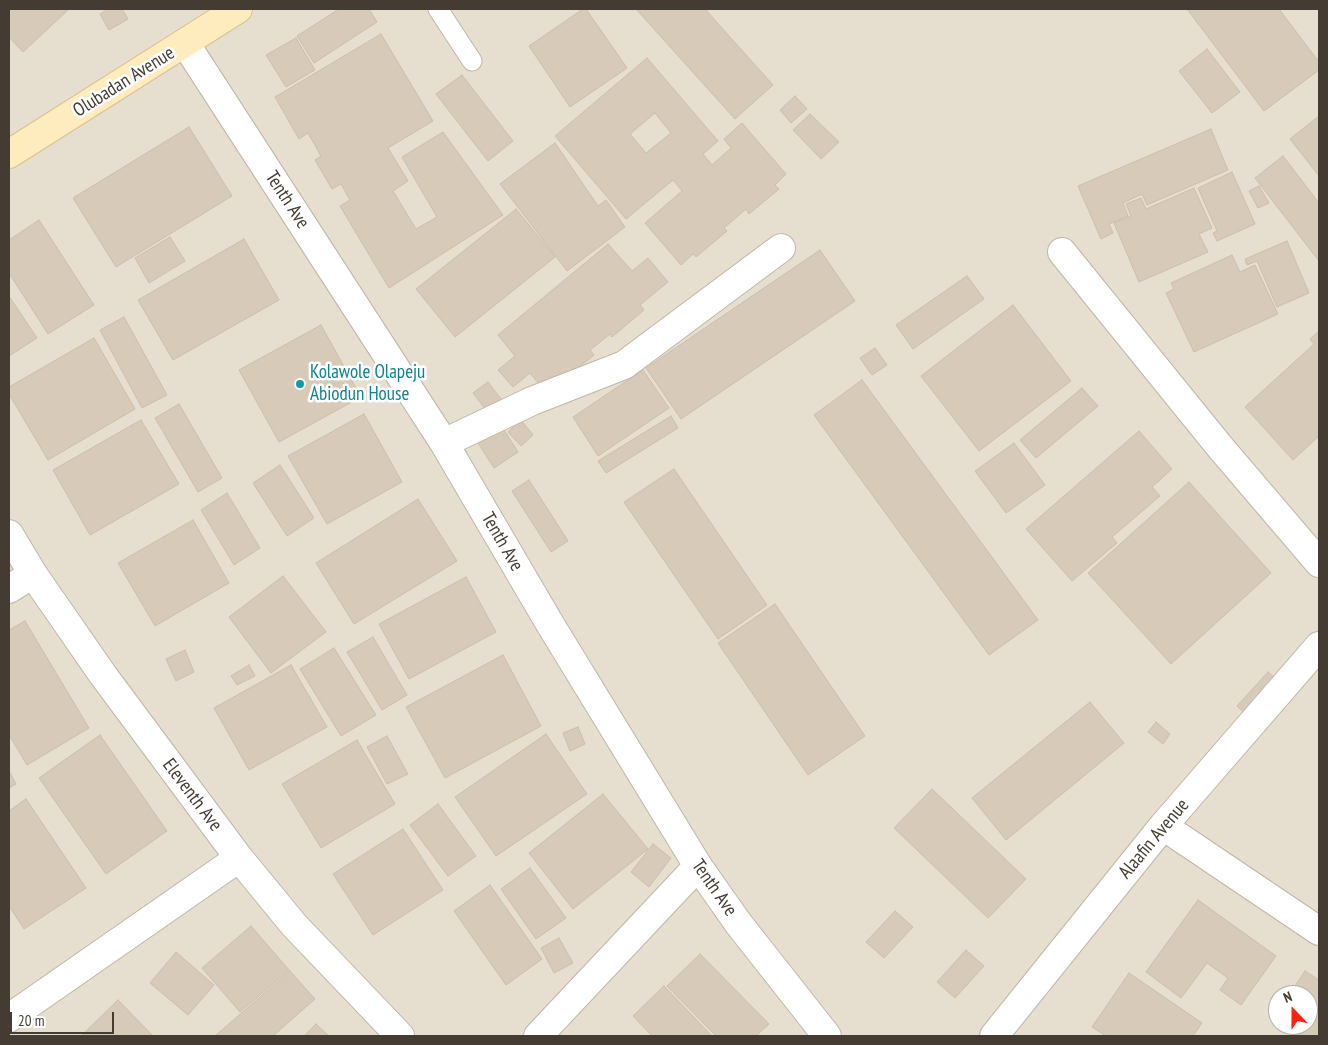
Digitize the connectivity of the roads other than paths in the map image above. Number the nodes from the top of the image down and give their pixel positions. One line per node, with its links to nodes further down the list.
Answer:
1 (238, 9): 3 (street, Olubadan Avenue)
2 (438, 9): 4 (lane)
3 (185, 43): 5 (street, Olubadan Avenue); 8 (street, Tenth Ave)
4 (472, 61)
5 (9, 154)
6 (781, 248): 8 (street)
7 (1062, 252): 10 (street)
8 (444, 443): 16 (street, Tenth Ave)
9 (9, 534): 11 (street, Eleventh Ave)
10 (1319, 563)
11 (33, 574): 12 (street); 15 (street, Eleventh Ave)
12 (9, 589)
13 (1319, 646): 14 (street, Alaafin Avenue)
14 (1163, 826): 17 (street); 22 (street, Alaafin Avenue)
15 (239, 858): 18 (street); 19 (street, Eleventh Ave)
16 (698, 866): 20 (street); 21 (street, Tenth Ave)
17 (1319, 931)
18 (9, 1018)
19 (400, 1036)
20 (538, 1036)
21 (827, 1036)
22 (994, 1036)

